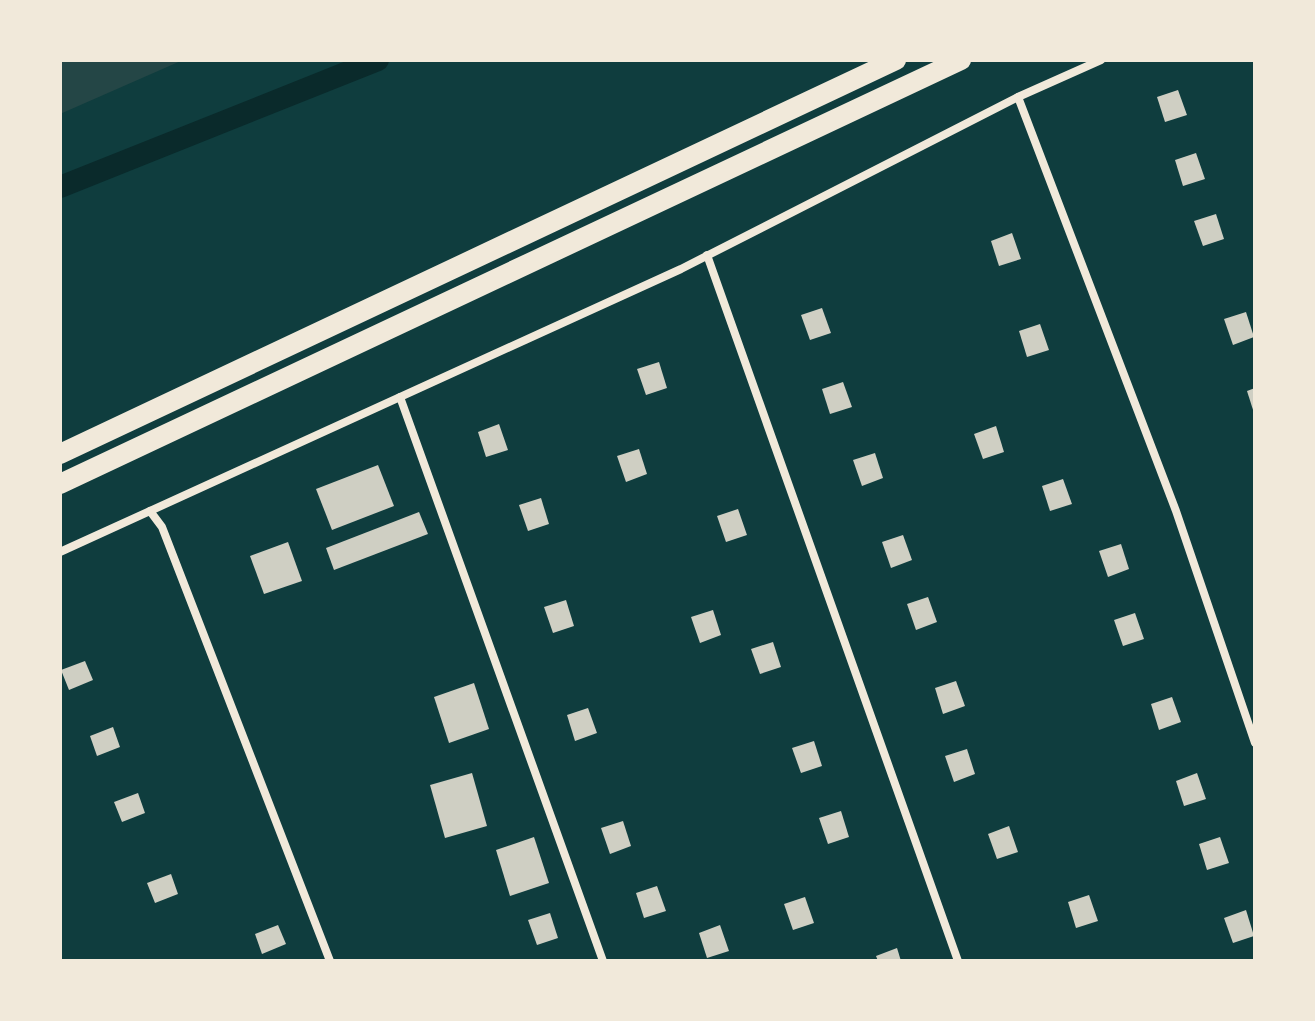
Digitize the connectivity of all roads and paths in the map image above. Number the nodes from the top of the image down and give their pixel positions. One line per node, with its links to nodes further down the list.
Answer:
1 (896, 60): 7 (highway)
2 (961, 60): 8 (highway)
3 (1101, 60): 4 (street)
4 (1018, 97): 5 (street); 11 (street)
5 (707, 255): 6 (street); 14 (street)
6 (400, 397): 9 (street); 13 (street)
7 (60, 454)
8 (60, 484)
9 (150, 511): 10 (street); 12 (street)
10 (60, 552)
11 (1255, 743)
12 (330, 961)
13 (603, 961)
14 (958, 961)

